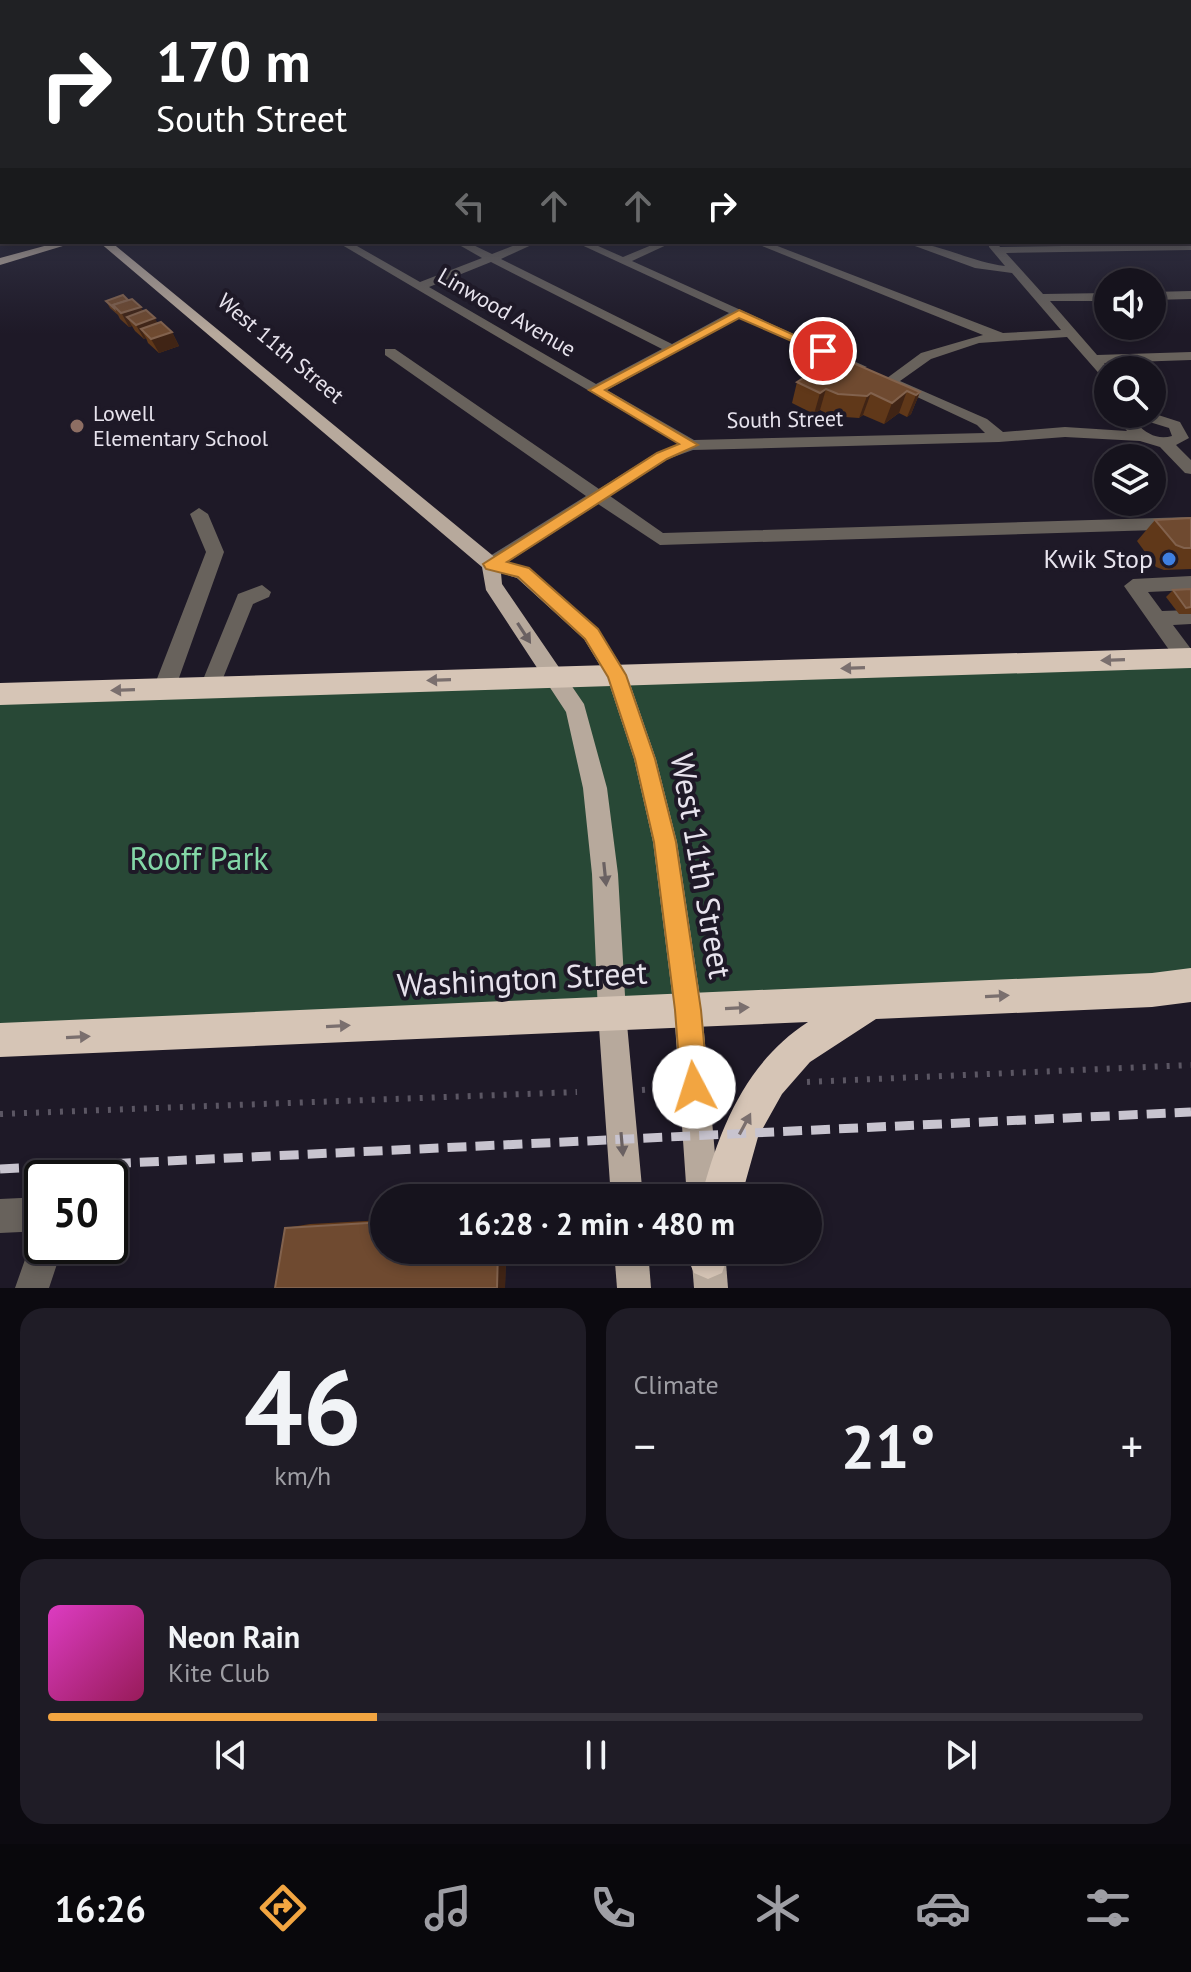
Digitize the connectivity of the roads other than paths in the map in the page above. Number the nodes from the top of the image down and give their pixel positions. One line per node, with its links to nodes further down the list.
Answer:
1 (64, 244): 14 (main road)
2 (106, 244): 44 (main road, West 11th Street)
3 (345, 244): 16 (street, Linwood Avenue)
4 (463, 244): 12 (street)
5 (528, 244): 12 (street)
6 (585, 244): 13 (street)
7 (663, 244): 13 (street)
8 (762, 244): 23 (street)
9 (915, 244): 15 (street)
10 (994, 246): 11 (street); 15 (street)
11 (1191, 246)
12 (491, 258): 16 (street); 24 (street)
13 (623, 261): 21 (street)
14 (0, 262)
15 (1014, 270): 20 (street)
16 (419, 287): 29 (street, Linwood Avenue)
17 (1191, 295): 18 (street)
18 (1166, 296)
19 (1094, 297): 20 (street)
20 (1038, 298): 22 (street)
21 (739, 313): 24 (street); 28 (street)
22 (1070, 333): 23 (street); 27 (street)
23 (998, 336): 28 (street)
24 (673, 349): 29 (street)
25 (390, 352): 41 (street)
26 (1191, 356): 27 (street)
27 (1093, 359)
28 (890, 381): 36 (street)
29 (596, 390): 39 (street, Linwood Avenue)
30 (1166, 420): 31 (street, South Street)
31 (1191, 424)
32 (1166, 425): 38 (street)
33 (1094, 427): 35 (street, South Street)
34 (1133, 428): 37 (street)
35 (1065, 432): 36 (street, South Street); 37 (street, South Street)
36 (999, 437): 39 (street, South Street)
37 (1142, 437): 38 (street, South Street)
38 (1179, 439): 40 (street)
39 (691, 445): 41 (street, South Street)
40 (1191, 469)
41 (598, 496): 43 (street); 44 (street, South Street)
42 (199, 514): 53 (street)
43 (1191, 523)
44 (491, 564): 50 (main road, West 11th Street); 51 (main road, one-way to 51)
45 (1191, 583): 48 (street)
46 (262, 592): 52 (street)
47 (1191, 617): 48 (street)
48 (1156, 619): 49 (street)
49 (1188, 658): 50 (highway, one-way to 50)
50 (617, 675): 51 (highway); 59 (main road, West 11th Street)
51 (553, 676): 52 (highway, one-way to 52); 60 (main road, one-way to 60)
52 (210, 687): 53 (highway)
53 (164, 689): 54 (highway, one-way to 54)
54 (0, 694)
55 (1191, 985): 56 (highway)
56 (1152, 990): 57 (street, Washington Street); 58 (highway, Washington Street, one-way to 56)
57 (1191, 993)
58 (872, 1002): 59 (highway, Washington Street, one-way to 58); 64 (highway, one-way to 58)
59 (688, 1010): 60 (highway, Washington Street); 63 (main road, West 11th Street)
60 (612, 1013): 61 (highway, Washington Street, one-way to 60); 62 (main road, one-way to 62)
61 (0, 1040)
62 (626, 1184)
63 (702, 1184)
64 (725, 1184)
65 (24, 1215): 66 (street)
66 (0, 1216)
67 (40, 1264): 69 (street)
68 (632, 1264): 70 (main road)
69 (32, 1288)
70 (634, 1288)

